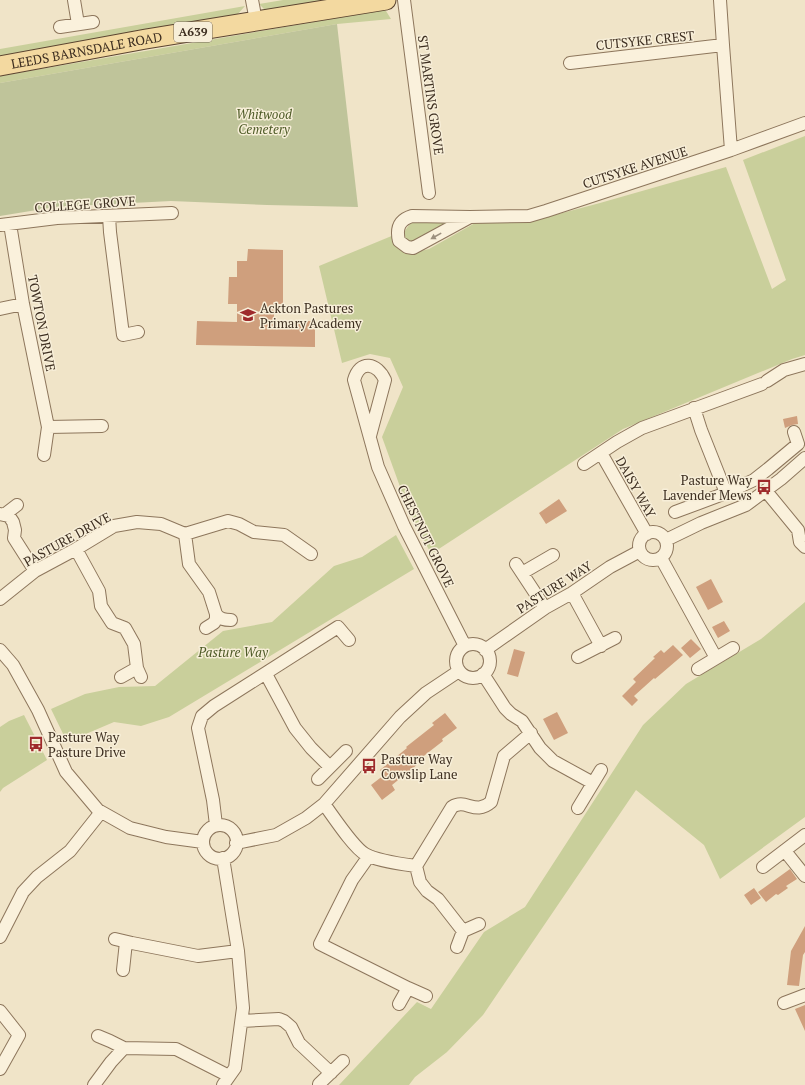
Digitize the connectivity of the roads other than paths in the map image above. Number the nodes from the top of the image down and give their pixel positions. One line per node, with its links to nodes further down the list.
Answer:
1 (74, 0): 9 (street)
2 (252, 0): 7 (street)
3 (386, 0): 6 (main road, LEEDS BARNSDALE ROAD / A639)
4 (404, 0): 16 (street, ST MARTINS GROVE)
5 (720, 0): 11 (street)
6 (320, 5): 7 (main road, LEEDS BARNSDALE ROAD / A639)
7 (256, 21): 13 (main road, LEEDS BARNSDALE ROAD / A639)
8 (93, 22): 9 (street)
9 (78, 24): 10 (street)
10 (60, 27)
11 (723, 46): 12 (street, CUTSYKE CREST); 15 (street)
12 (570, 63)
13 (0, 66)
14 (805, 123): 15 (street, CUTSYKE AVENUE)
15 (731, 150): 19 (street, CUTSYKE AVENUE)
16 (429, 193)
17 (172, 213): 18 (street, COLLEGE GROVE)
18 (109, 216): 20 (street, COLLEGE GROVE); 23 (street)
19 (470, 217): 19 (street, CUTSYKE AVENUE, one-way to 19)
20 (5, 224): 21 (street, TOWTON DRIVE)
21 (23, 304): 22 (street); 26 (street, TOWTON DRIVE)
22 (0, 309)
23 (138, 332)
24 (805, 364): 25 (street, DAISY WAY)
25 (694, 408): 30 (street, DAISY WAY); 35 (street)
26 (48, 427): 27 (street); 31 (street, TOWTON DRIVE)
27 (105, 427)
28 (794, 432): 35 (street)
29 (370, 436): 29 (street, CHESTNUT GROVE); 57 (street, CHESTNUT GROVE)
30 (601, 453): 33 (street, DAISY WAY); 40 (street, DAISY WAY)
31 (44, 455)
32 (805, 458): 34 (street)
33 (584, 464)
34 (766, 491): 41 (street); 42 (street)
35 (726, 493): 37 (street)
36 (17, 505): 38 (street)
37 (675, 512)
38 (2, 514): 48 (street)
39 (185, 534): 43 (street, PASTURE DRIVE); 45 (street); 52 (street)
40 (647, 534): 41 (street); 44 (street)
41 (666, 540): 47 (street)
42 (805, 547)
43 (76, 549): 48 (street, PASTURE DRIVE); 68 (street)
44 (640, 551): 47 (street); 49 (street, PASTURE WAY)
45 (311, 554)
46 (553, 554): 51 (street)
47 (661, 558): 63 (street)
48 (35, 571): 50 (street, PASTURE DRIVE)
49 (572, 593): 51 (street, PASTURE WAY); 58 (street)
50 (0, 599)
51 (544, 608): 61 (street, PASTURE WAY)
52 (216, 614): 53 (street); 54 (street)
53 (231, 620)
54 (206, 628)
55 (615, 638): 58 (street)
56 (349, 640): 66 (street)
57 (465, 646): 61 (street); 65 (street)
58 (601, 646): 62 (street)
59 (733, 648): 63 (street)
60 (0, 650): 77 (street)
61 (485, 650): 67 (street)
62 (578, 657)
63 (716, 658): 64 (street)
64 (698, 669)
65 (459, 671): 67 (street); 75 (street)
66 (266, 674): 71 (street); 78 (street)
67 (483, 674): 69 (street)
68 (121, 677)
69 (530, 733): 74 (street); 85 (street)
70 (346, 751): 71 (street)
71 (330, 767): 73 (street)
72 (601, 770): 74 (street)
73 (318, 779)
74 (593, 783): 76 (street)
75 (324, 804): 81 (street); 83 (street)
76 (578, 808)
77 (101, 812): 80 (street); 90 (street)
78 (216, 825): 80 (street); 81 (street)
79 (805, 835): 82 (street)
80 (203, 842): 84 (street)
81 (236, 843): 84 (street)
82 (785, 851): 86 (street); 87 (street)
83 (369, 856): 85 (street); 94 (street)
84 (223, 858): 92 (street)
85 (416, 866): 89 (street)
86 (763, 867)
87 (805, 876)
88 (479, 924): 89 (street)
89 (463, 931): 91 (street)
90 (0, 937)
91 (456, 947)
92 (238, 951): 93 (street); 100 (street)
93 (122, 970)
94 (408, 988): 96 (street); 98 (street)
95 (805, 995): 97 (street)
96 (426, 996)
97 (784, 1003)
98 (399, 1004)
99 (0, 1011): 104 (street)
100 (242, 1021): 105 (street); 106 (street)
101 (98, 1036): 102 (street)
102 (124, 1048): 106 (street); 108 (street)
103 (342, 1061): 105 (street)
104 (0, 1070)
105 (331, 1073): 107 (street)
106 (226, 1081)
107 (319, 1084)
108 (94, 1085)

